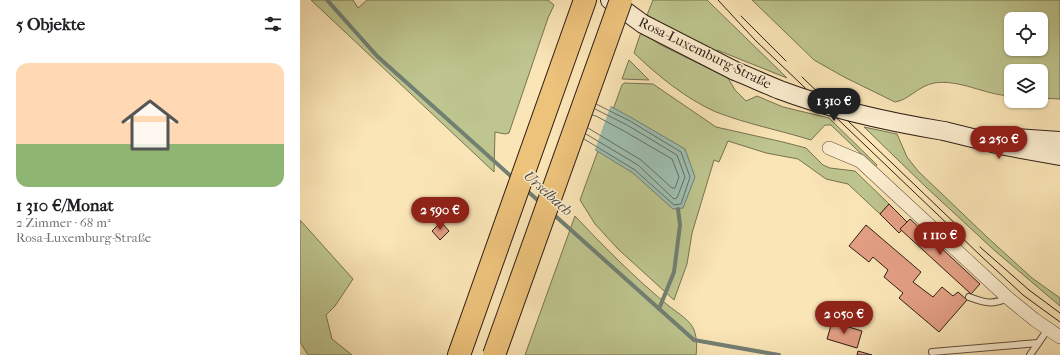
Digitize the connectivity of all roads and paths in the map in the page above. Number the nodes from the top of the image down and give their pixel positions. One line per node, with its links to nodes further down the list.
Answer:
1 (585, 0): 14 (highway)
2 (610, 0): 4 (main road, Rosa-Luxemburg-Straße, bridge)
3 (621, 0): 15 (highway, bridge)
4 (944, 131): 5 (main road, Rosa-Luxemburg-Straße); 7 (main road, Rosa-Luxemburg-Straße)
5 (1060, 141)
6 (829, 148): 9 (street)
7 (1060, 156)
8 (969, 297): 9 (lane)
9 (1008, 298): 10 (street)
10 (1048, 329): 11 (street); 12 (lane)
11 (1060, 337)
12 (1038, 343): 13 (lane); 16 (lane)
13 (932, 352)
14 (459, 355)
15 (494, 355)
16 (1030, 355)

